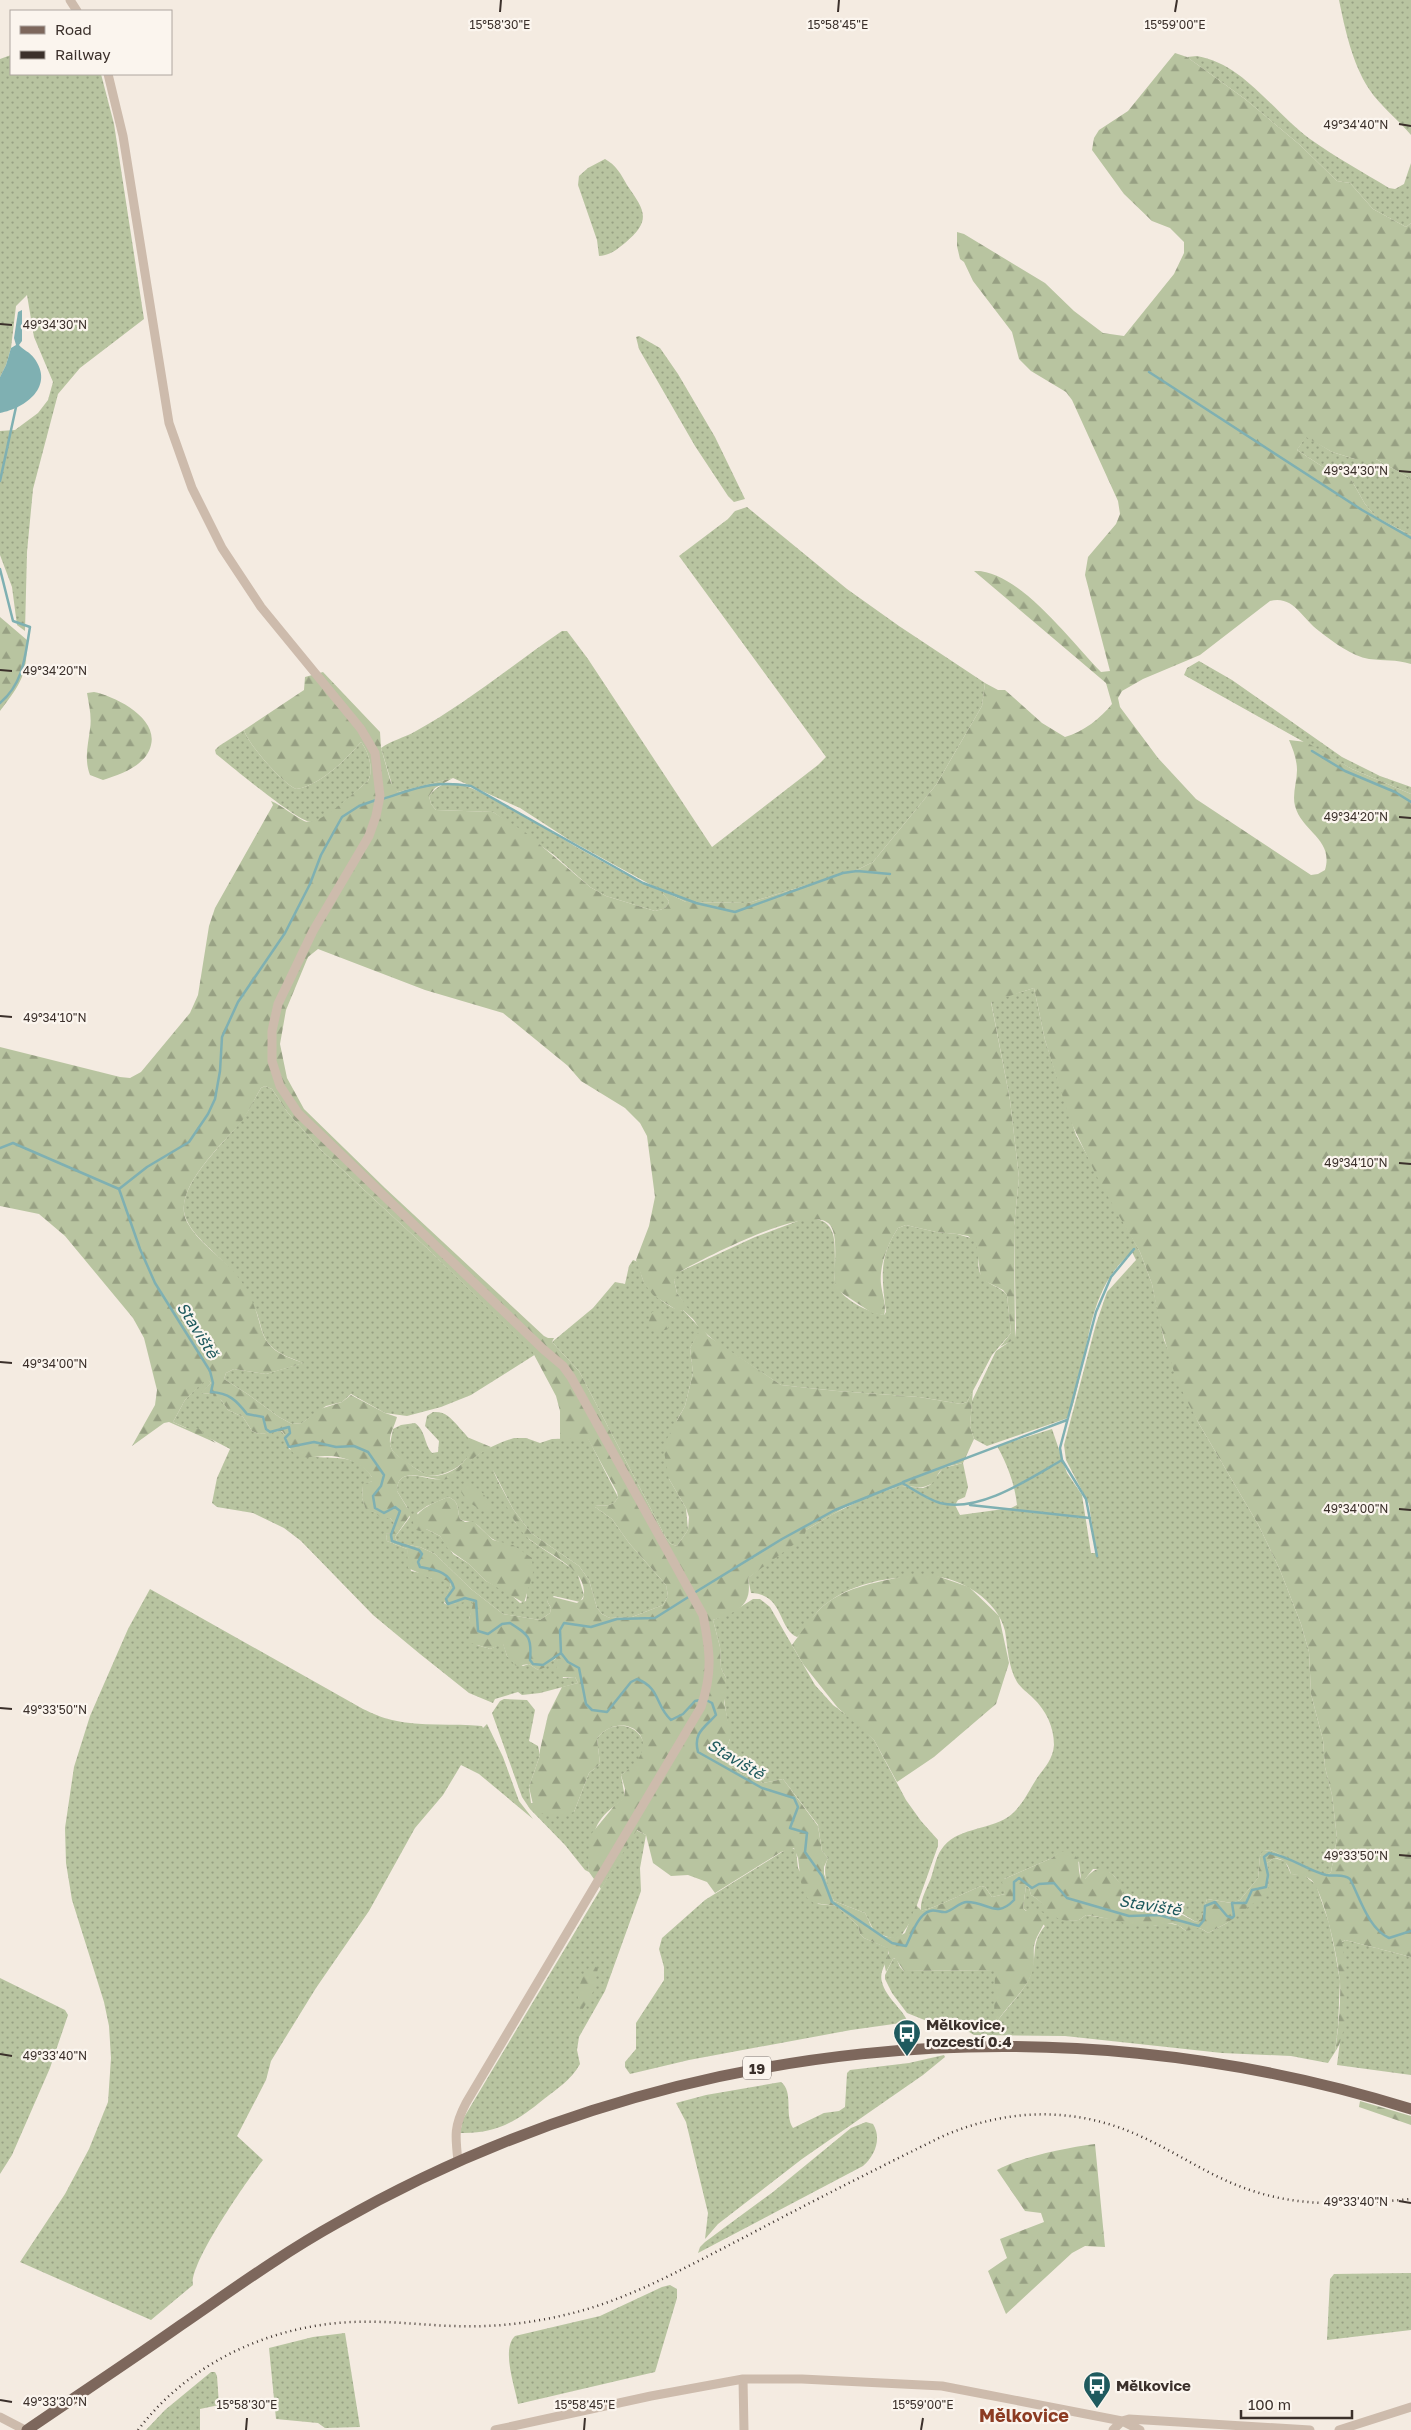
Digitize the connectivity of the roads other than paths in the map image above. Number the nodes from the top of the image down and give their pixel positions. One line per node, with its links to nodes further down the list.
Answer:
1 (108, 75): 3 (street)
2 (1411, 2108): 3 (main road, 19)
3 (458, 2161): 8 (main road, 19)
4 (743, 2379): 7 (street); 9 (street); 10 (street)
5 (1411, 2407): 14 (street)
6 (0, 2416): 8 (street)
7 (1122, 2421): 11 (street); 12 (street); 13 (street)
8 (26, 2430)
9 (495, 2430)
10 (744, 2430)
11 (1113, 2430)
12 (1140, 2430)
13 (1310, 2430)
14 (1339, 2430)

